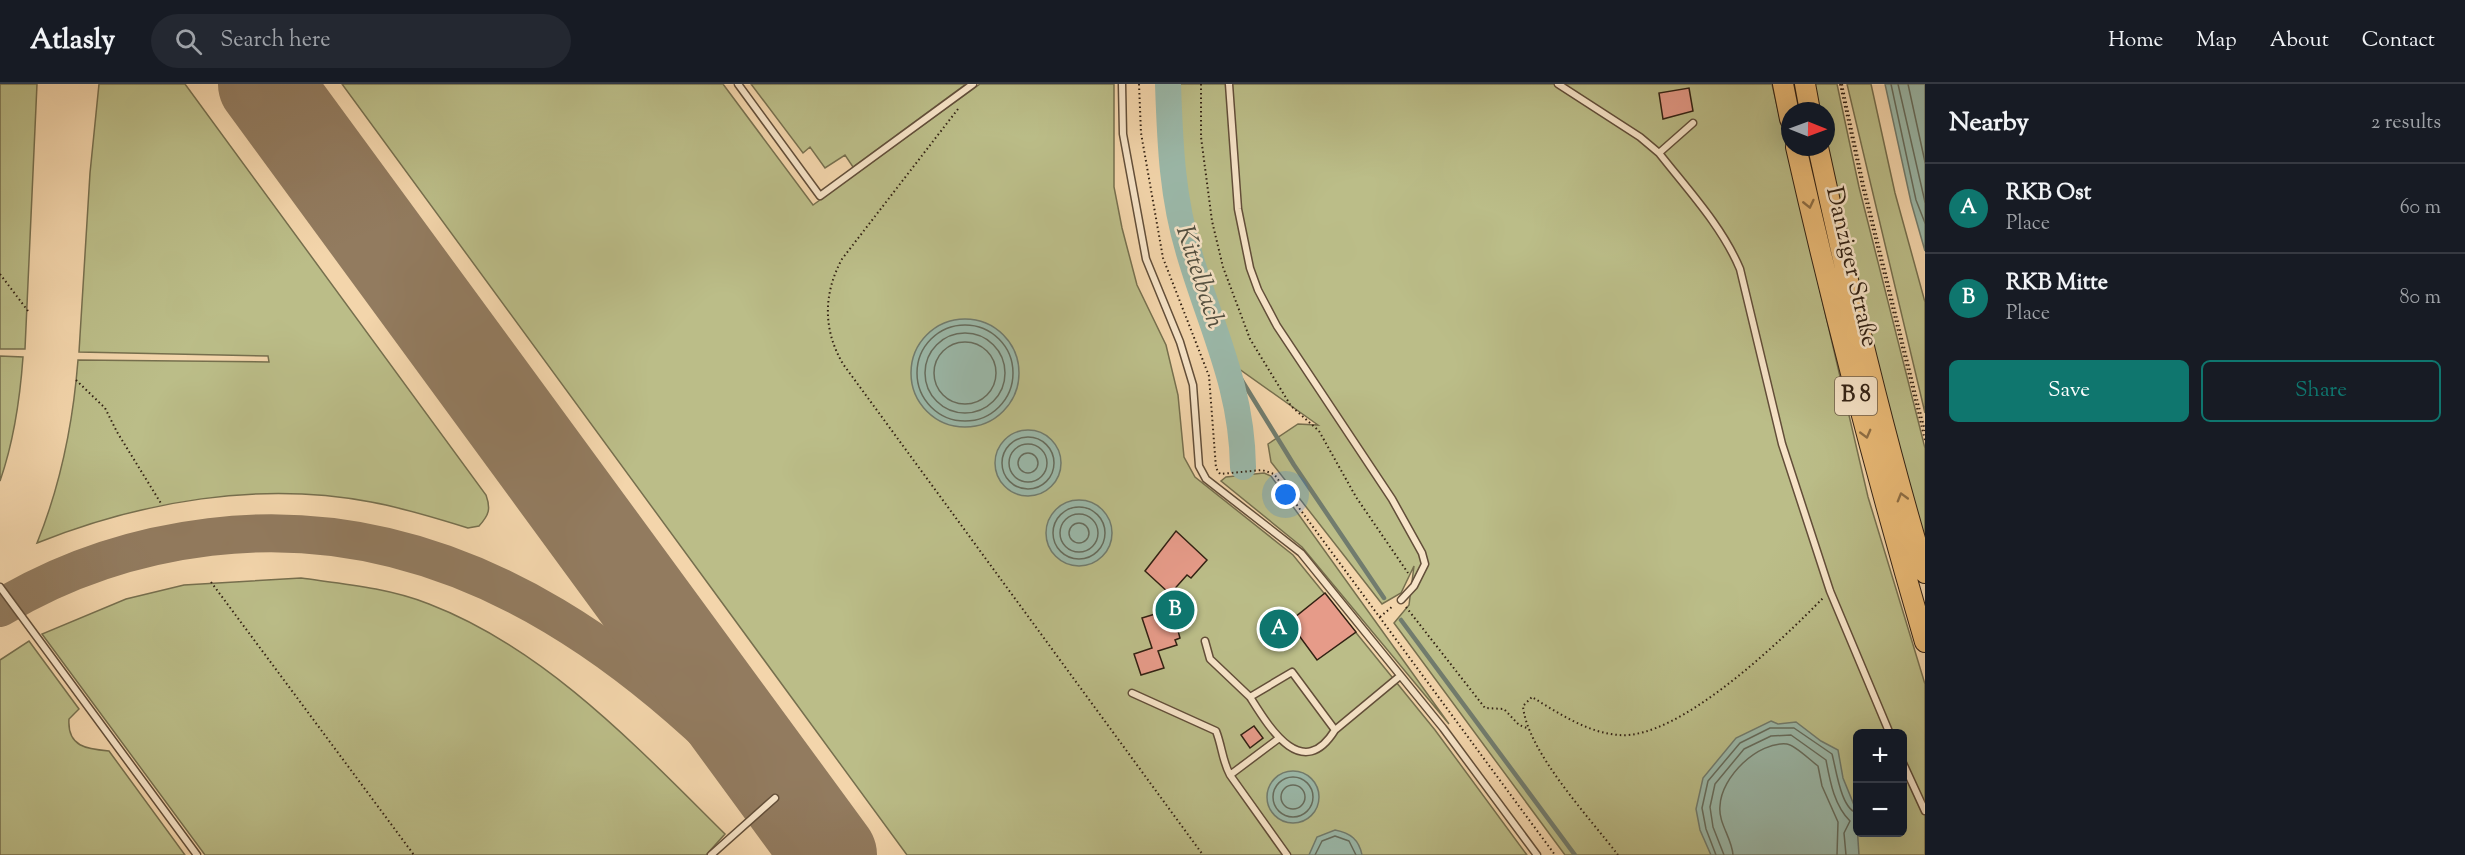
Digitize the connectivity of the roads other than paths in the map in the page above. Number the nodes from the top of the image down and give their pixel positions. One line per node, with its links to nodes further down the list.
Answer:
1 (738, 84): 2 (lane)
2 (973, 84)
3 (1122, 84): 19 (lane)
4 (1229, 84): 16 (lane)
5 (1558, 84): 11 (lane)
6 (1783, 84): 8 (highway)
7 (1805, 84): 9 (highway)
8 (1787, 102)
9 (1808, 102)
10 (1693, 123): 11 (lane)
11 (1659, 153): 22 (lane)
12 (1798, 156): 18 (highway, Danziger Straße / B 8, one-way to 18)
13 (1820, 156): 14 (highway, Danziger Straße / B 8, one-way to 13)
14 (1925, 573)
15 (0, 587): 29 (lane)
16 (1401, 600)
17 (1205, 641): 21 (lane)
18 (1925, 642)
19 (1400, 676): 23 (lane); 32 (lane)
20 (1132, 693): 26 (lane)
21 (1250, 697): 23 (lane); 24 (lane)
22 (1888, 729)
23 (1335, 730): 24 (lane)
24 (1278, 739): 26 (lane)
25 (1907, 772): 28 (lane)
26 (1230, 775): 31 (lane)
27 (775, 798): 30 (lane)
28 (1925, 811)
29 (197, 855)
30 (711, 855)
31 (1287, 855)
32 (1537, 855)

